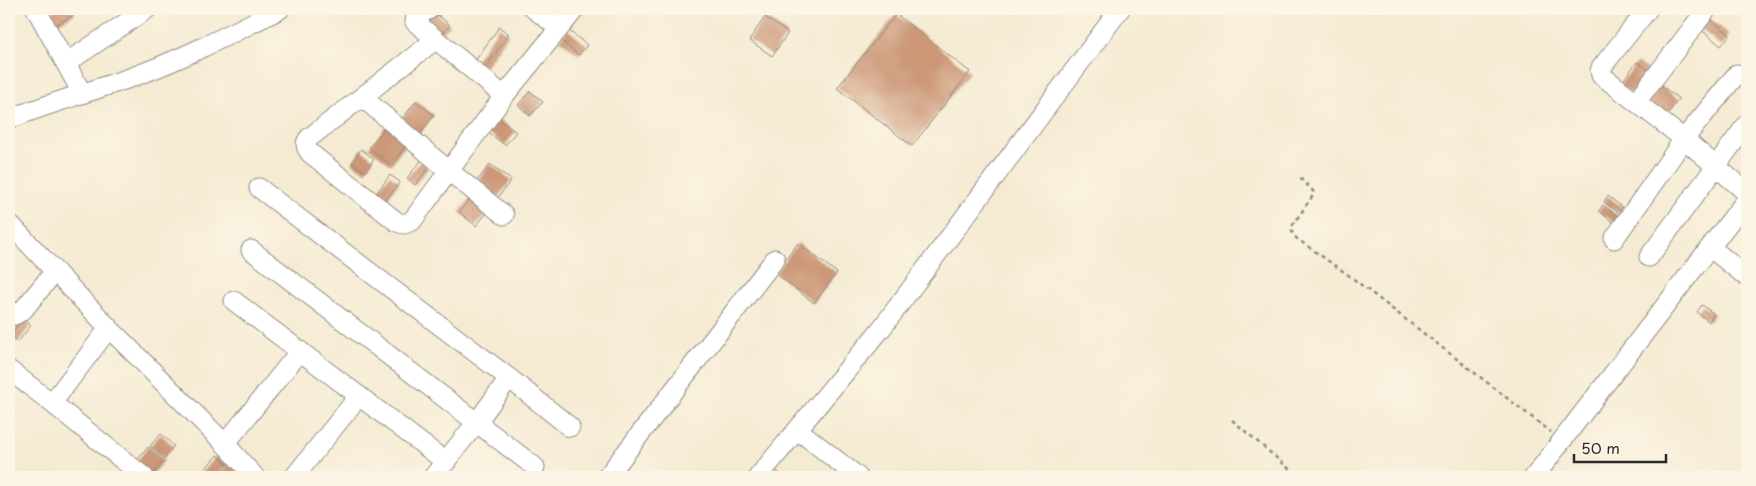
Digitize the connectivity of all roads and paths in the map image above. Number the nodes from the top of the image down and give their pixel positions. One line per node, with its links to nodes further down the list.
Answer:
1 (36, 9): 12 (street)
2 (147, 9): 12 (street)
3 (280, 9): 14 (street)
4 (430, 9): 11 (street)
5 (534, 9): 10 (street)
6 (575, 9): 10 (street)
7 (1120, 9): 47 (street)
8 (1648, 9): 17 (street)
9 (1707, 9): 17 (street)
10 (559, 28): 15 (street)
11 (435, 40): 15 (street); 16 (street)
12 (66, 63): 14 (street)
13 (1737, 74): 20 (street)
14 (82, 93): 18 (street)
15 (504, 96): 22 (street)
16 (362, 97): 22 (street); 22 (street)
17 (1636, 102): 20 (street)
18 (9, 119)
19 (1747, 124): 21 (street)
20 (1684, 139): 21 (street); 29 (street)
21 (1717, 166): 25 (street); 32 (street)
22 (449, 171): 27 (street)
23 (1300, 178): 48 (path)
24 (259, 188): 41 (street)
25 (1747, 193)
26 (1747, 199): 30 (street)
27 (504, 215)
28 (9, 224): 34 (street)
29 (1614, 239)
30 (1711, 248): 35 (street); 48 (street)
31 (251, 250): 45 (street)
32 (1649, 257)
33 (775, 260): 56 (street)
34 (55, 271): 37 (street); 38 (street)
35 (1747, 278)
36 (234, 301): 39 (street)
37 (9, 313)
38 (109, 328): 43 (street); 49 (street)
39 (300, 351): 42 (street); 49 (street)
40 (9, 370): 43 (street)
41 (509, 378): 45 (street); 46 (street)
42 (359, 396): 50 (street); 54 (street)
43 (52, 403): 52 (street)
44 (1232, 420): 59 (path)
45 (477, 422): 50 (street); 51 (street)
46 (570, 427)
47 (798, 430): 57 (street); 58 (street)
48 (1562, 441): 60 (street)
49 (225, 444): 53 (street)
50 (446, 462): 55 (street)
51 (535, 467)
52 (144, 477)
53 (255, 477)
54 (294, 477)
55 (433, 477)
56 (607, 477)
57 (758, 477)
58 (858, 477)
59 (1299, 477)
60 (1534, 477)

